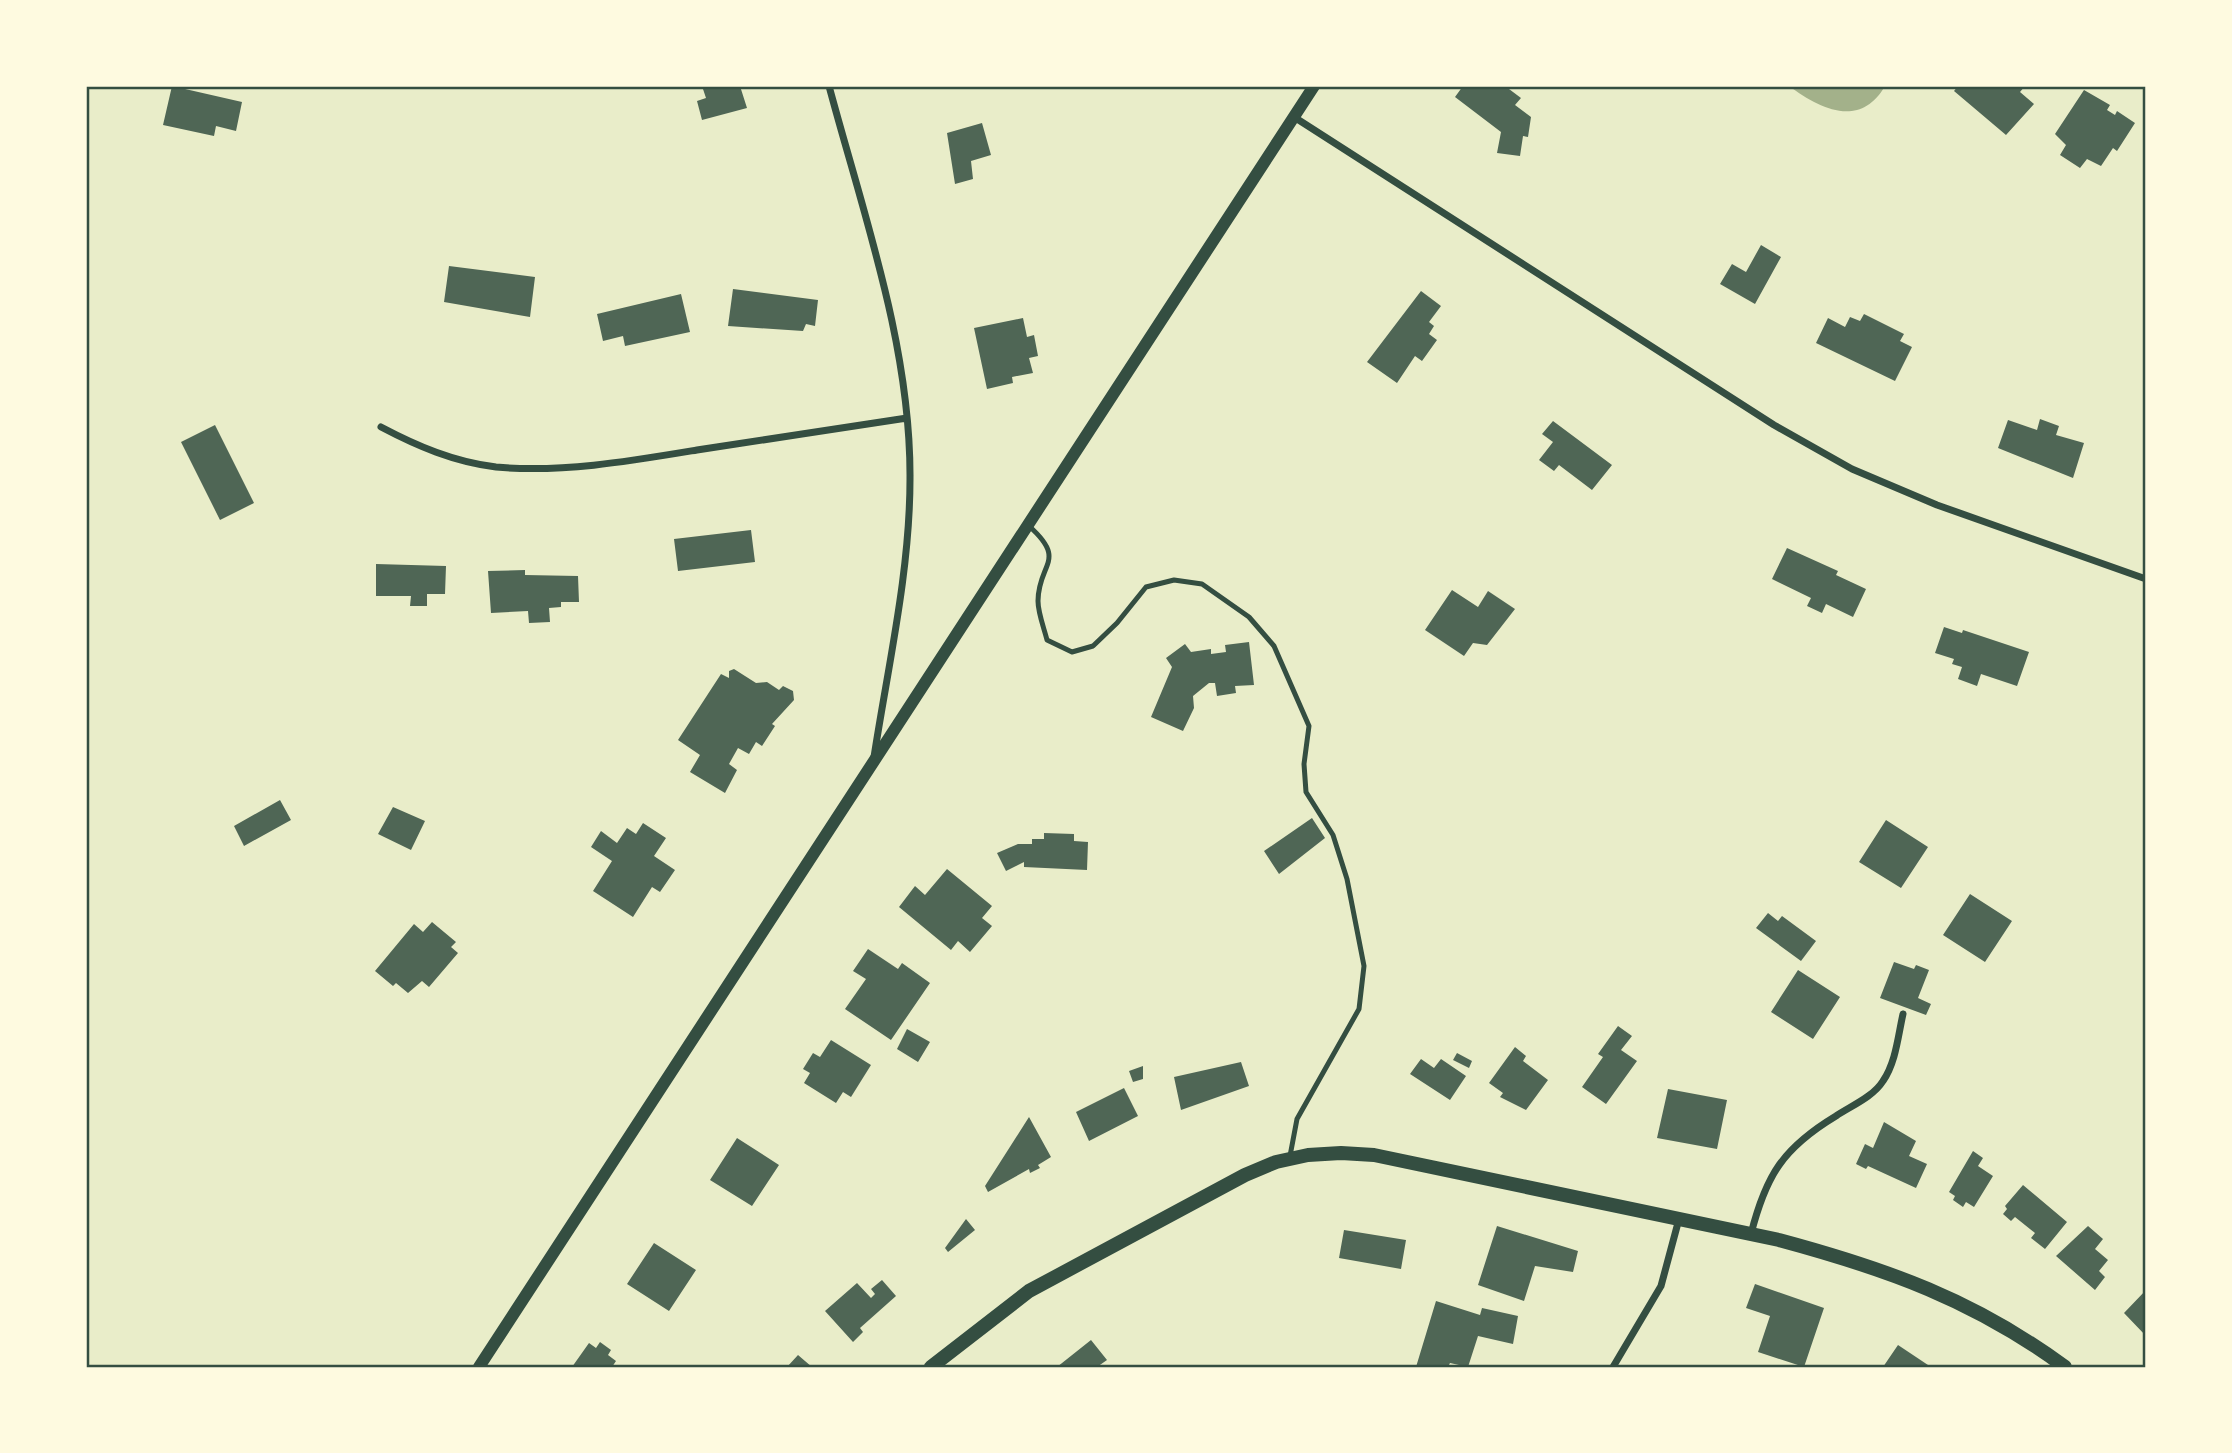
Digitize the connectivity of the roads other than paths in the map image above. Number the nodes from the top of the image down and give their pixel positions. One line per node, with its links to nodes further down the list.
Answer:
1 (829, 86): 4 (street)
2 (1314, 86): 3 (street)
3 (1294, 117): 6 (street); 7 (street)
4 (907, 418): 5 (street); 8 (street)
5 (381, 427)
6 (1028, 526): 8 (street); 10 (lane)
7 (2146, 579)
8 (873, 765): 13 (street)
9 (1903, 1014): 12 (street)
10 (1290, 1159): 11 (main road); 14 (main road)
11 (1679, 1219): 12 (main road); 15 (street)
12 (1751, 1234): 16 (main road)
13 (479, 1367)
14 (931, 1367)
15 (1613, 1367)
16 (2065, 1367)

